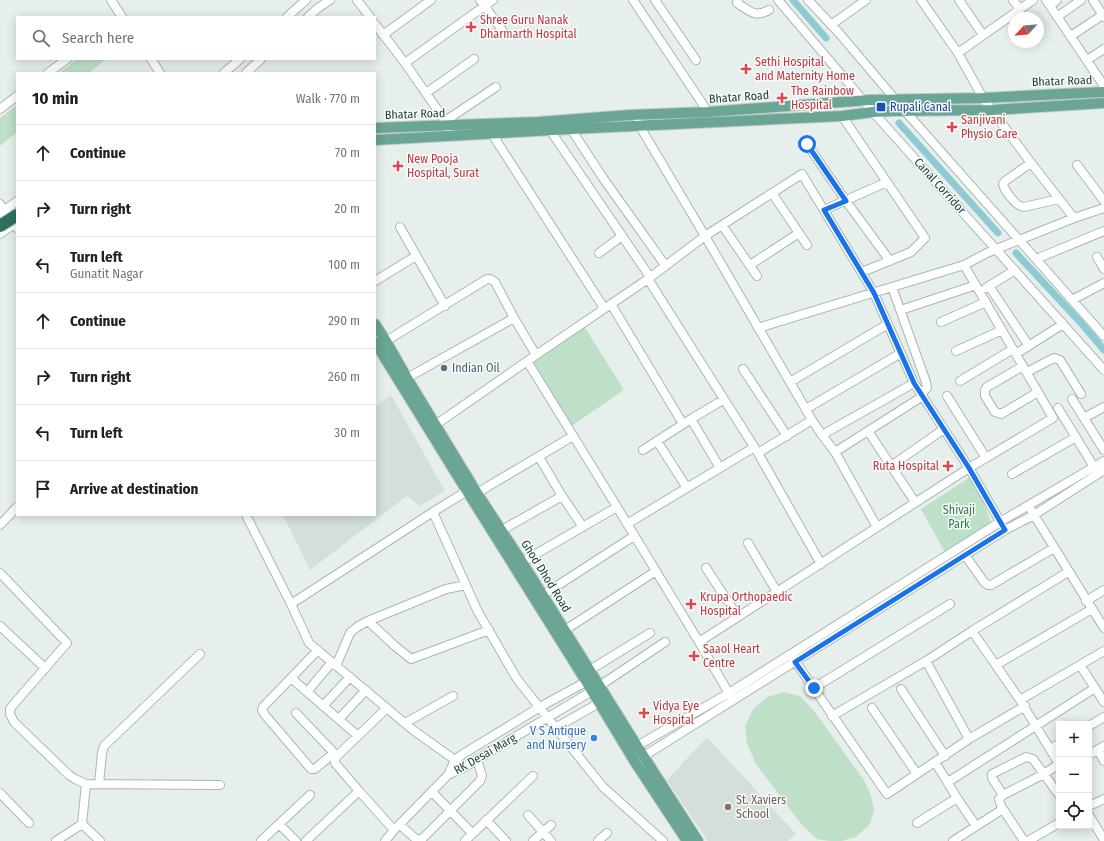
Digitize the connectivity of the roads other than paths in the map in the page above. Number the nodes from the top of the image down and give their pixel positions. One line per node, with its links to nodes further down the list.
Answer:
1 (111, 0): 25 (street)
2 (306, 0): 26 (street)
3 (330, 0): 27 (street)
4 (357, 0): 28 (street)
5 (431, 0): 33 (street)
6 (493, 0): 20 (street)
7 (655, 0): 43 (street)
8 (738, 0): 23 (street)
9 (778, 0): 56 (street, Canal Corridor)
10 (808, 0): 31 (street)
11 (866, 0): 31 (street)
12 (921, 0): 37 (street)
13 (959, 0): 34 (street)
14 (1013, 0): 22 (street)
15 (1033, 0): 22 (street)
16 (1057, 0): 21 (street)
17 (1081, 0): 29 (street)
18 (1092, 0): 24 (street)
19 (637, 1): 62 (street)
20 (482, 3): 32 (street); 45 (street)
21 (1048, 3): 29 (street)
22 (1020, 9): 34 (street)
23 (770, 10)
24 (1104, 15): 35 (street)
25 (121, 16)
26 (288, 16)
27 (309, 16)
28 (369, 16)
29 (1057, 17): 35 (street)
30 (376, 25): 33 (street)
31 (831, 25): 57 (street)
32 (505, 34)
33 (383, 35): 45 (street)
34 (983, 35): 37 (street)
35 (1071, 36): 44 (street)
36 (1104, 49): 44 (street)
37 (958, 53): 55 (street)
38 (474, 59): 53 (street)
39 (66, 60): 46 (street)
40 (152, 60): 47 (street)
41 (239, 60): 48 (street)
42 (260, 60): 49 (street)
43 (696, 60)
44 (1087, 60): 50 (street)
45 (405, 63): 53 (street)
46 (49, 72)
47 (159, 72)
48 (225, 72)
49 (247, 72)
50 (1104, 86)
51 (496, 87): 66 (street)
52 (1104, 92): 55 (main road, Bhatar Road)
53 (426, 93): 66 (street)
54 (16, 97): 59 (street)
55 (983, 98): 57 (main road, Bhatar Road); 60 (street)
56 (864, 100): 57 (main road, Bhatar Road); 62 (main road, Bhatar Road); 63 (street, Canal Corridor)
57 (896, 100): 61 (street)
58 (1104, 103): 60 (main road)
59 (0, 109)
60 (992, 110): 61 (main road); 75 (street)
61 (905, 111): 63 (main road); 96 (street)
62 (708, 112): 64 (main road, Bhatar Road)
63 (873, 112): 65 (main road); 98 (street, Canal Corridor)
64 (636, 115): 66 (main road, Bhatar Road); 67 (street)
65 (842, 116): 67 (main road); 77 (street)
66 (446, 123): 68 (main road, Bhatar Road); 72 (street)
67 (639, 125): 69 (main road); 95 (street)
68 (376, 128)
69 (571, 129): 70 (main road); 104 (street)
70 (550, 130): 71 (main road); 94 (street)
71 (492, 134): 72 (main road); 121 (street)
72 (449, 136): 73 (main road)
73 (376, 140)
74 (807, 144): 80 (street)
75 (1031, 163): 79 (street); 79 (street)
76 (1077, 166): 81 (street)
77 (887, 182): 80 (street); 103 (street)
78 (772, 193): 85 (street); 88 (street); 92 (street)
79 (1059, 199): 86 (street)
80 (846, 201): 85 (street); 103 (street)
81 (1104, 201)
82 (16, 202): 84 (street)
83 (1104, 208): 86 (street)
84 (1, 209): 87 (street)
85 (824, 210): 109 (street)
86 (1074, 218): 96 (street)
87 (16, 222): 89 (highway, bridge); 93 (street)
88 (722, 225): 95 (street); 105 (street)
89 (0, 226)
90 (400, 227): 100 (street)
91 (1104, 231): 102 (street)
92 (799, 233): 97 (street); 105 (street)
93 (0, 234)
94 (622, 236): 99 (street); 111 (street)
95 (705, 236): 104 (street); 128 (street)
96 (1019, 240): 98 (street); 102 (street)
97 (807, 246)
98 (996, 248): 106 (street); 108 (street, Canal Corridor)
99 (599, 253)
100 (416, 256): 112 (street); 120 (street)
101 (1097, 257): 107 (street)
102 (1036, 259): 118 (street)
103 (890, 261): 109 (street)
104 (665, 265): 111 (street)
105 (750, 265): 110 (street)
106 (964, 265): 115 (street); 116 (street)
107 (1104, 269)
108 (1015, 270): 114 (street); 126 (street, Canal Corridor)
109 (862, 272): 117 (street)
110 (757, 276)
111 (649, 278): 121 (street); 151 (street)
112 (376, 280)
113 (1104, 283): 118 (street)
114 (990, 286): 116 (street); 133 (street)
115 (892, 287): 117 (street); 122 (street)
116 (978, 289): 119 (street); 122 (street)
117 (874, 293): 125 (street); 128 (street)
118 (1072, 300): 130 (street)
119 (986, 302): 124 (street); 129 (street)
120 (445, 306): 123 (street); 131 (street)
121 (607, 306): 137 (street); 158 (street)
122 (901, 310): 148 (street)
123 (514, 318): 137 (street); 142 (street)
124 (942, 322)
125 (888, 324): 136 (street); 144 (street)
126 (1063, 324): 133 (street); 141 (street, Canal Corridor)
127 (376, 326): 131 (main road, Ghod Dhod Road)
128 (758, 328): 144 (street)
129 (1002, 330): 134 (street); 135 (street)
130 (1104, 336)
131 (386, 341): 142 (main road, Ghod Dhod Road)
132 (376, 343): 159 (main road)
133 (1029, 346): 135 (street)
134 (956, 351)
135 (1015, 352): 140 (street); 143 (street)
136 (901, 353): 145 (street); 154 (street)
137 (536, 354): 138 (street)
138 (527, 361): 159 (street); 163 (street)
139 (742, 369): 164 (street)
140 (1025, 369): 146 (street); 146 (street); 147 (street)
141 (1104, 370)
142 (407, 378): 159 (main road, Ghod Dhod Road)
143 (960, 381)
144 (790, 382): 154 (street)
145 (914, 383): 148 (street); 162 (street)
146 (1038, 392): 172 (street)
147 (1081, 394)
148 (922, 395): 160 (street); 161 (street)
149 (947, 396): 172 (street)
150 (1072, 399): 155 (street)
151 (723, 400): 156 (street); 169 (street)
152 (1104, 407): 155 (street)
153 (1058, 408): 165 (street)
154 (806, 409): 157 (street)
155 (1084, 418): 168 (street)
156 (691, 419): 158 (street); 175 (street)
157 (812, 420): 162 (street); 164 (street)
158 (683, 424): 166 (street)
159 (432, 427): 180 (main road, Ghod Dhod Road)
160 (944, 429): 174 (street); 176 (street)
161 (868, 431): 170 (street); 174 (street)
162 (822, 435): 170 (street)
163 (573, 436): 171 (street); 184 (street)
164 (787, 436): 169 (street)
165 (1076, 437): 177 (street); 178 (street)
166 (657, 441): 167 (street); 179 (street)
167 (643, 450)
168 (1104, 450)
169 (756, 451): 175 (street); 201 (street)
170 (835, 452): 193 (street)
171 (538, 457): 180 (street); 181 (street)
172 (986, 458): 176 (street)
173 (1104, 461): 177 (street)
174 (891, 466): 182 (street)
175 (720, 468): 179 (street)
176 (969, 468): 182 (street); 189 (street)
177 (1100, 472): 183 (street); 187 (street)
178 (1012, 474)
179 (687, 488): 190 (street)
180 (472, 492): 186 (street); 194 (main road, Ghod Dhod Road); 234 (main road)
181 (562, 496): 192 (street); 194 (street)
182 (915, 502): 193 (street)
183 (1028, 506): 187 (street); 189 (street)
184 (617, 507): 190 (street); 192 (street)
185 (16, 508): 191 (street)
186 (433, 512): 206 (street); 211 (street)
187 (1034, 515): 195 (street); 198 (street)
188 (247, 516): 211 (street)
189 (1000, 522): 195 (street); 227 (street)
190 (627, 524): 196 (street)
191 (0, 525)
192 (583, 527): 200 (street)
193 (877, 527): 201 (street)
194 (502, 530): 200 (main road, Ghod Dhod Road)
195 (1005, 530): 199 (street)
196 (634, 536): 203 (street); 209 (street)
197 (748, 543): 208 (street)
198 (1054, 548): 199 (street); 204 (street)
199 (965, 555): 229 (street)
200 (522, 562): 209 (main road, Ghod Dhod Road)
201 (821, 564): 208 (street)
202 (706, 568): 214 (street)
203 (656, 571): 219 (street); 223 (street)
204 (1068, 572): 210 (street); 220 (street)
205 (0, 573): 233 (street)
206 (466, 585): 215 (street); 218 (street)
207 (1104, 590): 210 (street)
208 (777, 592): 214 (street)
209 (543, 595): 219 (main road, Ghod Dhod Road)
210 (1086, 601): 213 (street)
211 (291, 604): 224 (street)
212 (950, 604): 238 (street)
213 (1092, 609): 217 (street); 231 (street)
214 (738, 617): 223 (street)
215 (368, 621): 218 (street); 230 (street)
216 (0, 626): 233 (street)
217 (1104, 628)
218 (489, 630): 250 (street)
219 (565, 630): 234 (main road, Ghod Dhod Road)
220 (972, 631): 228 (street); 231 (street)
221 (650, 633): 234 (street)
222 (665, 642): 237 (street, RK Desai Marg)
223 (699, 642): 244 (street)
224 (318, 650): 230 (street); 236 (street)
225 (1104, 651): 232 (street)
226 (200, 654): 285 (street)
227 (790, 654): 229 (street); 244 (street)
228 (926, 661): 253 (street); 262 (street)
229 (795, 662): 238 (street); 244 (street)
230 (334, 664): 235 (street); 242 (street)
231 (996, 665): 247 (street)
232 (1080, 665): 239 (street); 247 (street)
233 (45, 668): 284 (street)
234 (590, 676): 237 (main road); 250 (street)
235 (350, 677): 241 (street); 248 (street)
236 (290, 678): 242 (street); 268 (street)
237 (596, 688): 246 (main road); 254 (street, RK Desai Marg); 265 (main road)
238 (814, 688): 253 (street)
239 (1095, 688): 245 (street); 259 (street)
240 (901, 689): 270 (street)
241 (366, 690): 249 (street); 256 (street)
242 (307, 692): 248 (street)
243 (453, 696): 257 (street)
244 (731, 696): 265 (street); 269 (street)
245 (1104, 702)
246 (599, 703): 260 (street); 265 (main road)
247 (1022, 703): 259 (street); 262 (street)
248 (324, 706): 256 (street)
249 (387, 708): 257 (street); 261 (street)
250 (540, 708): 254 (street); 273 (street)
251 (872, 708): 279 (street)
252 (296, 713): 268 (street)
253 (832, 716): 279 (street)
254 (547, 717): 260 (street); 271 (street, RK Desai Marg)
255 (1104, 717): 258 (street)
256 (339, 719): 261 (street)
257 (405, 723): 273 (street)
258 (1092, 724)
259 (1036, 726): 266 (street); 283 (street)
260 (555, 728): 324 (street)
261 (358, 736): 268 (street)
262 (969, 739): 270 (street)
263 (1056, 746): 266 (street)
264 (1101, 748): 267 (street); 274 (street)
265 (633, 749): 269 (main road); 275 (main road)
266 (1050, 749): 272 (street)
267 (1092, 753)
268 (335, 754): 287 (street)
269 (644, 756): 275 (street); 326 (main road)
270 (945, 756): 276 (street)
271 (477, 759): 278 (street, RK Desai Marg); 297 (street)
272 (1056, 759)
273 (455, 760): 278 (street); 281 (street)
274 (1104, 761)
275 (635, 762): 325 (main road)
276 (935, 762): 279 (street); 283 (street)
277 (1056, 766): 280 (street)
278 (463, 768): 281 (street, RK Desai Marg)
279 (916, 774)
280 (1044, 774): 290 (street); 291 (street); 291 (street)
281 (448, 775): 288 (street, RK Desai Marg)
282 (533, 776): 299 (street)
283 (948, 782): 293 (street)
284 (86, 784): 285 (street); 303 (street)
285 (99, 784): 286 (street)
286 (220, 785)
287 (359, 791): 308 (street); 317 (street)
288 (432, 792): 297 (street); 308 (street, RK Desai Marg)
289 (0, 793): 301 (street)
290 (1058, 793)
291 (1003, 794): 296 (street)
292 (310, 795): 304 (street)
293 (957, 798): 302 (street); 307 (street)
294 (1104, 799): 295 (street)
295 (1092, 805)
296 (1004, 809): 307 (street); 328 (street)
297 (450, 811): 308 (street); 310 (street)
298 (528, 815): 309 (street)
299 (486, 820): 310 (street); 320 (street)
300 (1092, 820): 312 (street)
301 (29, 822)
302 (917, 823)
303 (82, 824): 313 (street); 314 (street)
304 (279, 824): 315 (street); 316 (street)
305 (551, 825): 309 (street)
306 (1056, 825): 329 (street)
307 (976, 826): 327 (street)
308 (397, 827): 318 (street, RK Desai Marg)
309 (543, 832): 321 (street); 322 (street)
310 (472, 833): 319 (street)
311 (607, 833): 323 (street)
312 (1104, 840)
313 (56, 841)
314 (100, 841)
315 (260, 841)
316 (296, 841)
317 (306, 841)
318 (385, 841)
319 (465, 841)
320 (506, 841)
321 (534, 841)
322 (551, 841)
323 (598, 841)
324 (663, 841)
325 (687, 841)
326 (698, 841)
327 (953, 841)
328 (1024, 841)
329 (1028, 841)

